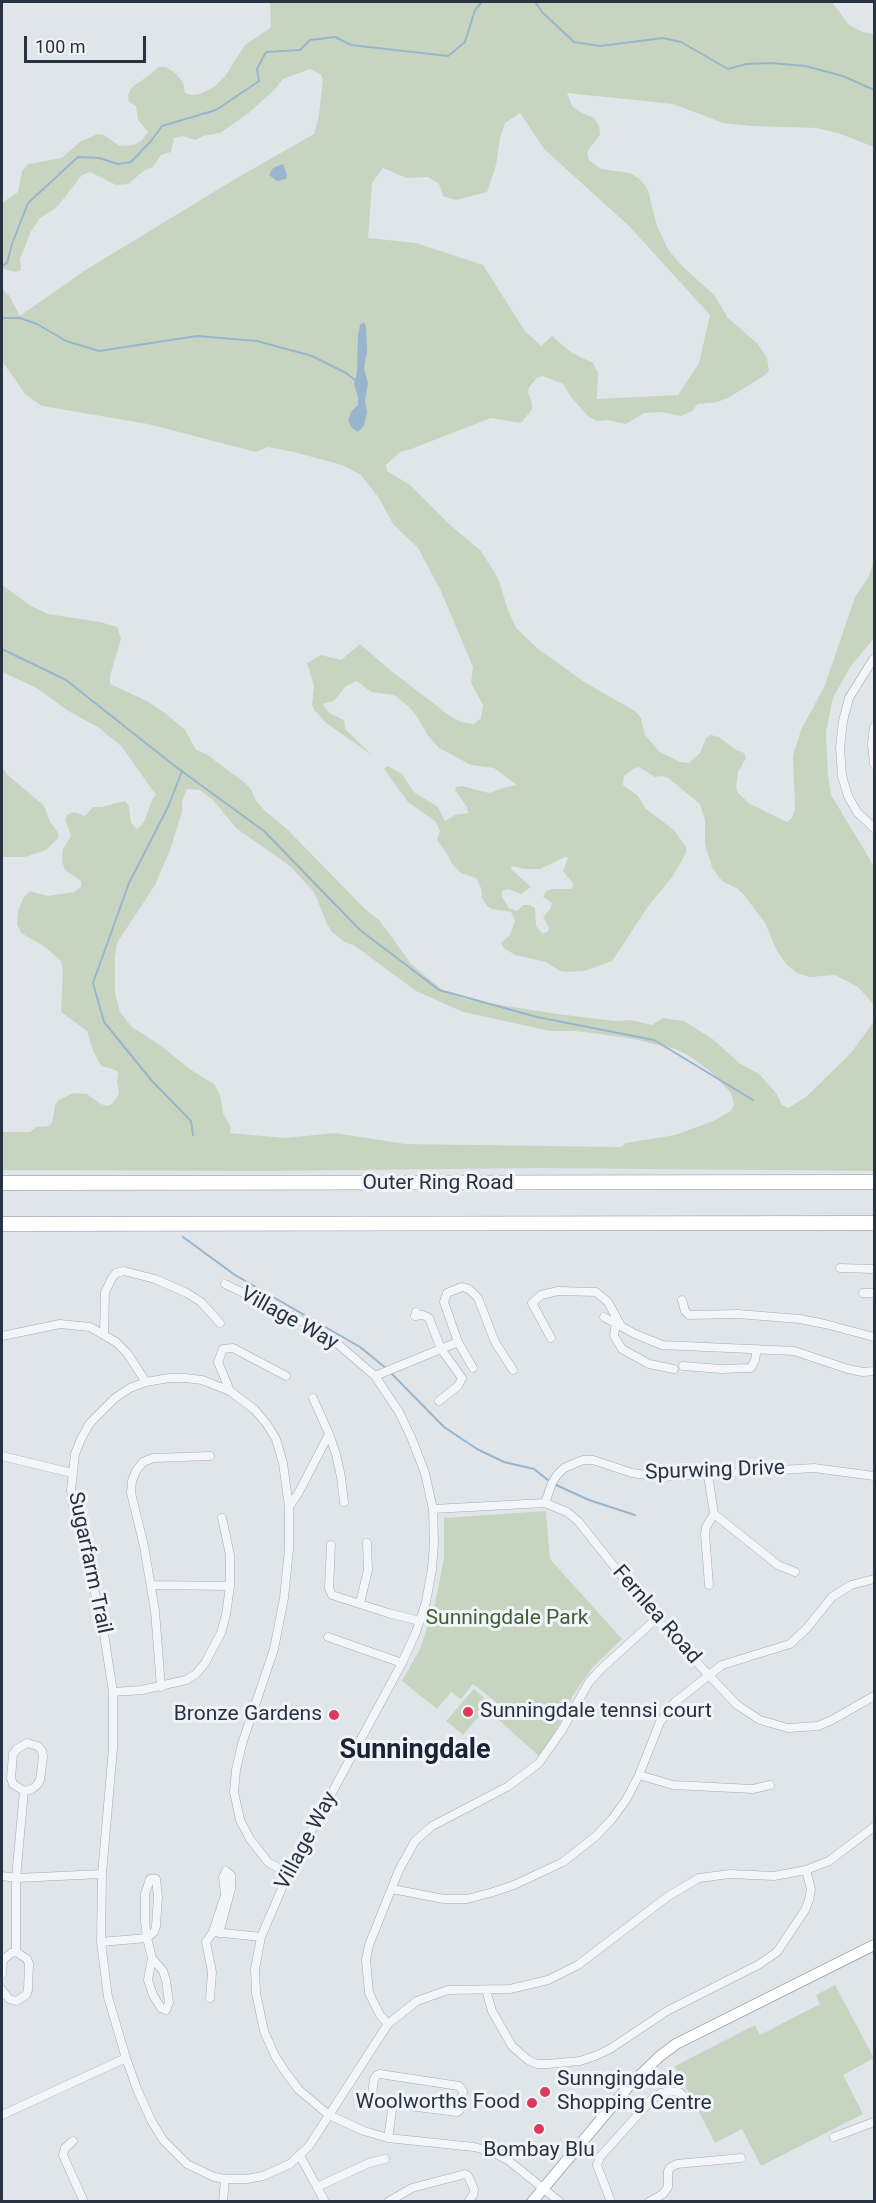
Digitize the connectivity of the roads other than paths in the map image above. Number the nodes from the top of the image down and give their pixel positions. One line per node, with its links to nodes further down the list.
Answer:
1 (874, 658): 4 (street)
2 (874, 727): 3 (street)
3 (874, 764)
4 (874, 828)
5 (874, 1182): 6 (highway, Outer Ring Road)
6 (2, 1183)
7 (874, 1223): 8 (highway, Outer Ring Road)
8 (2, 1224)
9 (840, 1268): 10 (street)
10 (874, 1269)
11 (225, 1284): 32 (street, Village Way)
12 (863, 1293): 13 (street)
13 (874, 1293)
14 (682, 1300): 21 (street)
15 (416, 1312): 24 (street)
16 (604, 1317): 18 (street)
17 (220, 1323): 19 (street)
18 (618, 1324): 22 (street); 25 (street); 28 (street)
19 (104, 1333): 20 (street); 33 (street)
20 (2, 1336)
21 (874, 1337)
22 (551, 1338)
23 (458, 1342): 24 (street); 27 (street); 29 (street)
24 (441, 1349): 32 (street); 36 (street)
25 (757, 1349): 26 (street); 30 (street)
26 (683, 1366)
27 (473, 1368)
28 (674, 1369)
29 (513, 1370)
30 (874, 1371)
31 (286, 1376): 34 (street)
32 (375, 1376): 46 (street, Village Way)
33 (146, 1382): 34 (street, Sugarfarm Trail); 40 (street, Sugarfarm Trail)
34 (230, 1391): 45 (street, Sugarfarm Trail)
35 (313, 1398): 37 (street)
36 (439, 1401)
37 (329, 1434): 43 (street); 45 (street)
38 (2, 1456): 40 (street)
39 (210, 1456): 54 (street)
40 (72, 1473): 63 (street, Sugarfarm Trail)
41 (708, 1475): 42 (street, Spurwing Drive); 44 (street, Spurwing Drive); 47 (street)
42 (874, 1476)
43 (344, 1502)
44 (545, 1503): 46 (street, Fernlea Road); 57 (street, Fernlea Road)
45 (289, 1508): 71 (street, Sugarfarm Trail)
46 (434, 1509): 58 (street, Village Way)
47 (714, 1514): 51 (street); 53 (street)
48 (222, 1518): 55 (street)
49 (367, 1543): 56 (street)
50 (331, 1545): 56 (street)
51 (795, 1572)
52 (874, 1579): 61 (street)
53 (709, 1584)
54 (151, 1585): 55 (street); 62 (street)
55 (231, 1586): 62 (street)
56 (360, 1603): 58 (street)
57 (656, 1619): 61 (street, Fernlea Road); 74 (street)
58 (420, 1621): 60 (street, Village Way)
59 (328, 1637): 60 (street)
60 (402, 1663): 71 (street, Village Way)
61 (708, 1674): 64 (street, Fernlea Road); 65 (street)
62 (161, 1687): 63 (street)
63 (113, 1692): 70 (street, Sugarfarm Trail)
64 (874, 1696)
65 (639, 1775): 66 (street); 74 (street)
66 (770, 1785)
67 (24, 1791): 67 (street); 73 (street)
68 (874, 1827): 69 (street, Sugarfarm Trail)
69 (806, 1870): 84 (street, Sugarfarm Trail); 84 (street)
70 (102, 1874): 73 (street); 78 (street, Sugarfarm Trail)
71 (288, 1874): 76 (street, Village Way)
72 (2, 1876): 73 (street)
73 (16, 1878): 80 (street)
74 (392, 1890): 86 (street)
75 (216, 1932): 75 (street); 76 (street); 85 (street)
76 (261, 1937): 91 (street, Village Way)
77 (147, 1938): 77 (street); 78 (street); 81 (street)
78 (102, 1942): 87 (street, Sugarfarm Trail)
79 (874, 1945): 101 (main road)
80 (16, 1952): 82 (street); 83 (street)
81 (152, 1958): 81 (street)
82 (2, 1974)
83 (2, 1990)
84 (486, 1990): 86 (street, Sugarfarm Trail)
85 (210, 1998)
86 (388, 2024): 91 (street, Sugarfarm Trail)
87 (126, 2058): 90 (street); 99 (street, Sugarfarm Trail)
88 (686, 2097): 109 (street)
89 (393, 2104): 89 (street); 94 (street)
90 (2, 2115)
91 (329, 2115): 94 (street, Village Way); 96 (street, Sugarfarm Trail)
92 (874, 2122): 93 (street)
93 (834, 2137)
94 (388, 2138): 101 (street, Village Way)
95 (73, 2141): 102 (street)
96 (300, 2156): 99 (street, Sugarfarm Trail); 100 (street)
97 (741, 2158): 110 (street)
98 (385, 2159): 100 (street)
99 (225, 2179): 103 (street)
100 (317, 2187): 104 (street)
101 (543, 2188): 107 (main road); 108 (street, Village Way)
102 (84, 2202)
103 (223, 2202)
104 (325, 2202)
105 (388, 2202): 106 (street)
106 (468, 2202)
107 (531, 2202)
108 (560, 2202)
109 (611, 2202)
110 (649, 2202)

